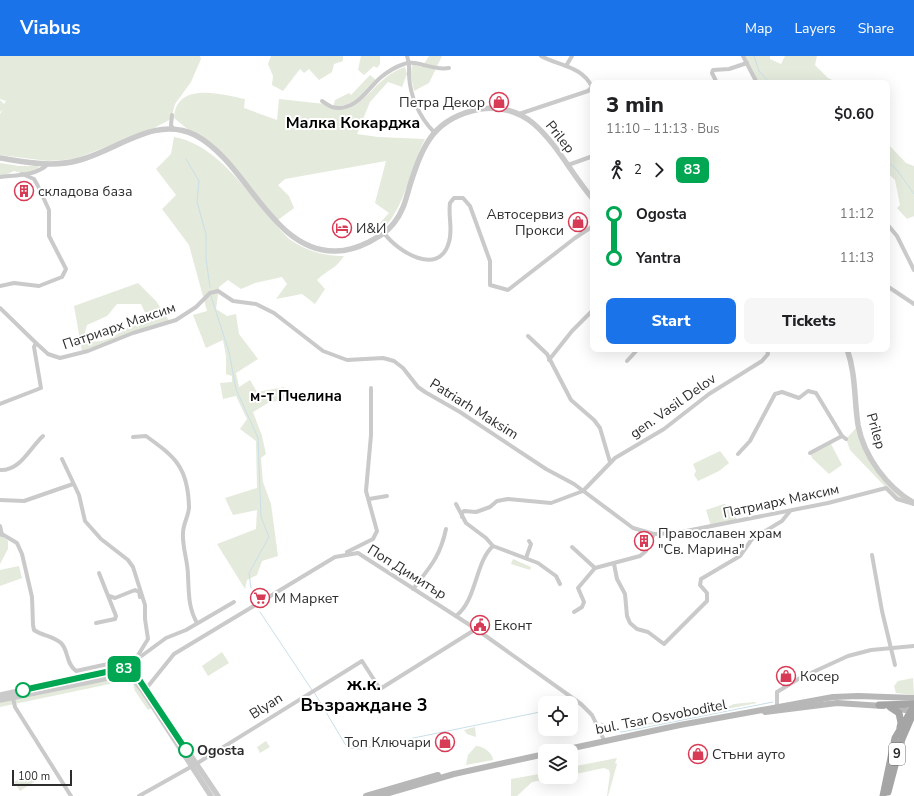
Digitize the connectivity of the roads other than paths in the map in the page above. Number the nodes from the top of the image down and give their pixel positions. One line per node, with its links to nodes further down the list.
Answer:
1 (407, 56): 5 (street)
2 (541, 56): 7 (street)
3 (572, 56): 7 (street)
4 (743, 56): 6 (street)
5 (410, 62): 8 (street); 13 (street); 17 (street)
6 (747, 63): 9 (street); 10 (street)
7 (566, 66): 11 (street)
8 (449, 68)
9 (716, 80)
10 (756, 80)
11 (590, 84)
12 (590, 89): 14 (street)
13 (322, 101)
14 (519, 114): 17 (street, Prilep); 21 (street, Prilep)
15 (172, 115): 16 (street)
16 (173, 129): 20 (street); 27 (street)
17 (434, 132): 27 (street)
18 (590, 157): 21 (street)
19 (0, 158): 20 (street)
20 (48, 164): 22 (street)
21 (568, 165): 24 (street, Prilep)
22 (22, 174): 23 (street); 29 (street)
23 (0, 177)
24 (590, 195)
25 (590, 228): 27 (street)
26 (890, 228): 28 (street)
27 (384, 233)
28 (914, 270)
29 (0, 286)
30 (890, 288): 31 (street)
31 (914, 304)
32 (0, 308): 35 (street, Патриарх Максим)
33 (590, 313): 39 (street)
34 (528, 336): 39 (street)
35 (36, 343): 42 (street); 53 (street, Патриарх Максим)
36 (635, 352): 40 (street)
37 (768, 352): 50 (street, gen. Vasil Delov)
38 (848, 352): 57 (street, Prilep)
39 (549, 360): 50 (street)
40 (627, 361)
41 (371, 388): 56 (street)
42 (0, 404)
43 (42, 436): 51 (street)
44 (133, 436): 82 (street)
45 (842, 436): 46 (street); 47 (street); 48 (street)
46 (846, 439)
47 (810, 453)
48 (738, 454)
49 (62, 459): 52 (street)
50 (610, 462): 53 (street, gen. Vasil Delov)
51 (0, 470)
52 (73, 484): 55 (street); 77 (street)
53 (583, 490): 60 (street, gen. Vasil Delov); 64 (street, Патриарх Максим)
54 (387, 496): 56 (street)
55 (0, 500)
56 (369, 500): 69 (street)
57 (914, 503): 59 (street, Патриарх Максим)
58 (456, 504): 60 (street)
59 (790, 510): 64 (street, Патриарх Максим); 71 (street)
60 (462, 517): 66 (street)
61 (0, 526): 63 (street)
62 (446, 529): 75 (street)
63 (1, 534): 86 (street)
64 (654, 534): 71 (street)
65 (529, 541): 70 (street)
66 (493, 546): 70 (street); 80 (street)
67 (572, 547): 72 (street)
68 (872, 555): 85 (street)
69 (335, 557): 75 (street, Поп Димитър); 89 (street, Поп Димитър)
70 (526, 558): 74 (street)
71 (614, 564): 72 (street)
72 (595, 568): 79 (street)
73 (99, 573): 76 (street)
74 (560, 584)
75 (413, 588): 80 (street, Поп Димитър)
76 (109, 596): 77 (street); 81 (street)
77 (143, 600): 86 (street)
78 (234, 602): 82 (street)
79 (574, 612)
80 (456, 616): 83 (street, Поп Димитър)
81 (96, 623)
82 (197, 623): 86 (street)
83 (476, 629): 100 (street, Поп Димитър); 103 (street, Blyan)
84 (914, 646): 85 (street)
85 (892, 649): 87 (street); 94 (street)
86 (134, 663): 88 (street)
87 (895, 665)
88 (128, 672): 89 (street); 90 (street); 91 (street)
89 (145, 690): 103 (street)
90 (0, 695)
91 (13, 698): 93 (street); 105 (street)
92 (914, 698): 94 (main road, bul. Tsar Osvoboditel)
93 (0, 700)
94 (776, 703): 98 (main road, bul. Tsar Osvoboditel)
95 (879, 705): 96 (main road, bul. Tsar Osvoboditel); 97 (main road); 98 (main road, bul. Tsar Osvoboditel)
96 (890, 707): 97 (main road, bul. Tsar Osvoboditel); 99 (main road)
97 (913, 709): 99 (main road, 9); 112 (main road, 9)
98 (744, 713): 100 (main road, bul. Tsar Osvoboditel)
99 (899, 730): 111 (main road, 9)
100 (604, 740): 101 (main road, bul. Tsar Osvoboditel)
101 (578, 746)
102 (538, 756): 104 (main road)
103 (194, 765): 106 (street, Blyan); 107 (street); 108 (street)
104 (454, 774): 109 (main road); 110 (main road)
105 (71, 796)
106 (139, 796)
107 (211, 796)
108 (218, 796)
109 (366, 796)
110 (379, 796)
111 (883, 796)
112 (888, 796)

